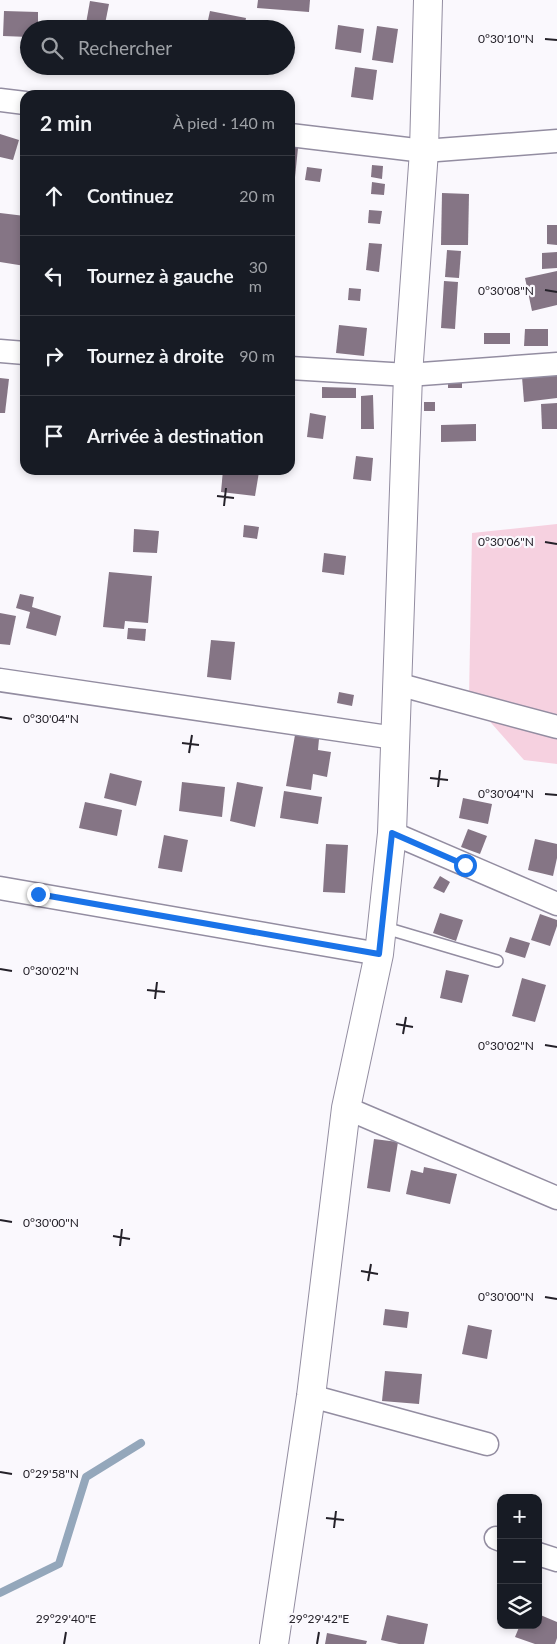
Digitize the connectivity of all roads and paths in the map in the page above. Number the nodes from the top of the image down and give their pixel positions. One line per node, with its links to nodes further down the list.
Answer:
1 (428, 0): 6 (street)
2 (0, 100): 3 (street)
3 (20, 102)
4 (295, 135): 6 (street)
5 (557, 141): 6 (street)
6 (424, 151): 11 (street)
7 (0, 351): 8 (street)
8 (20, 352)
9 (557, 364): 11 (street)
10 (295, 368): 11 (street)
11 (408, 376): 13 (street)
12 (0, 680): 15 (street)
13 (397, 684): 14 (street); 15 (street)
14 (557, 727)
15 (395, 738): 16 (street)
16 (392, 833): 18 (street); 19 (street)
17 (0, 888): 20 (street)
18 (557, 904)
19 (382, 927): 20 (street); 21 (lane)
20 (379, 954): 22 (street)
21 (497, 961)
22 (346, 1108): 23 (street); 24 (street)
23 (557, 1198)
24 (311, 1396): 25 (street); 28 (street)
25 (487, 1444)
26 (542, 1555): 27 (street)
27 (557, 1560)
28 (274, 1644)

